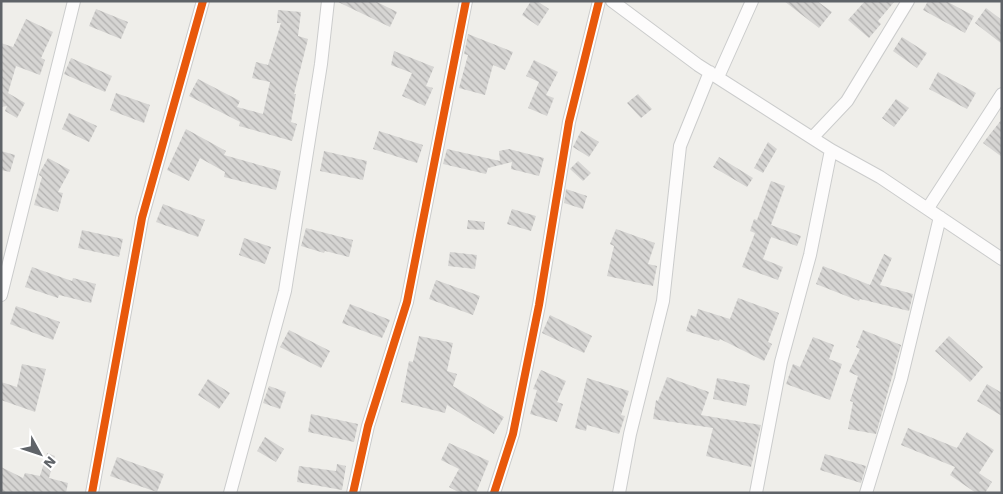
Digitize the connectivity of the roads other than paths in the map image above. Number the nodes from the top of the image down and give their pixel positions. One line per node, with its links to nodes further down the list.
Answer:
1 (74, 1): 16 (street)
2 (203, 1): 17 (street)
3 (328, 1): 18 (street)
4 (466, 1): 19 (street)
5 (599, 1): 20 (street)
6 (752, 1): 9 (street)
7 (908, 1): 11 (street)
8 (617, 3): 9 (street)
9 (714, 75): 11 (street); 21 (street)
10 (1002, 94): 13 (street)
11 (812, 138): 12 (street)
12 (831, 150): 13 (street); 22 (street)
13 (928, 208): 14 (street)
14 (940, 217): 15 (street); 23 (street)
15 (1002, 259)
16 (1, 295)
17 (92, 493)
18 (230, 493)
19 (354, 493)
20 (494, 493)
21 (619, 493)
22 (756, 493)
23 (866, 493)

